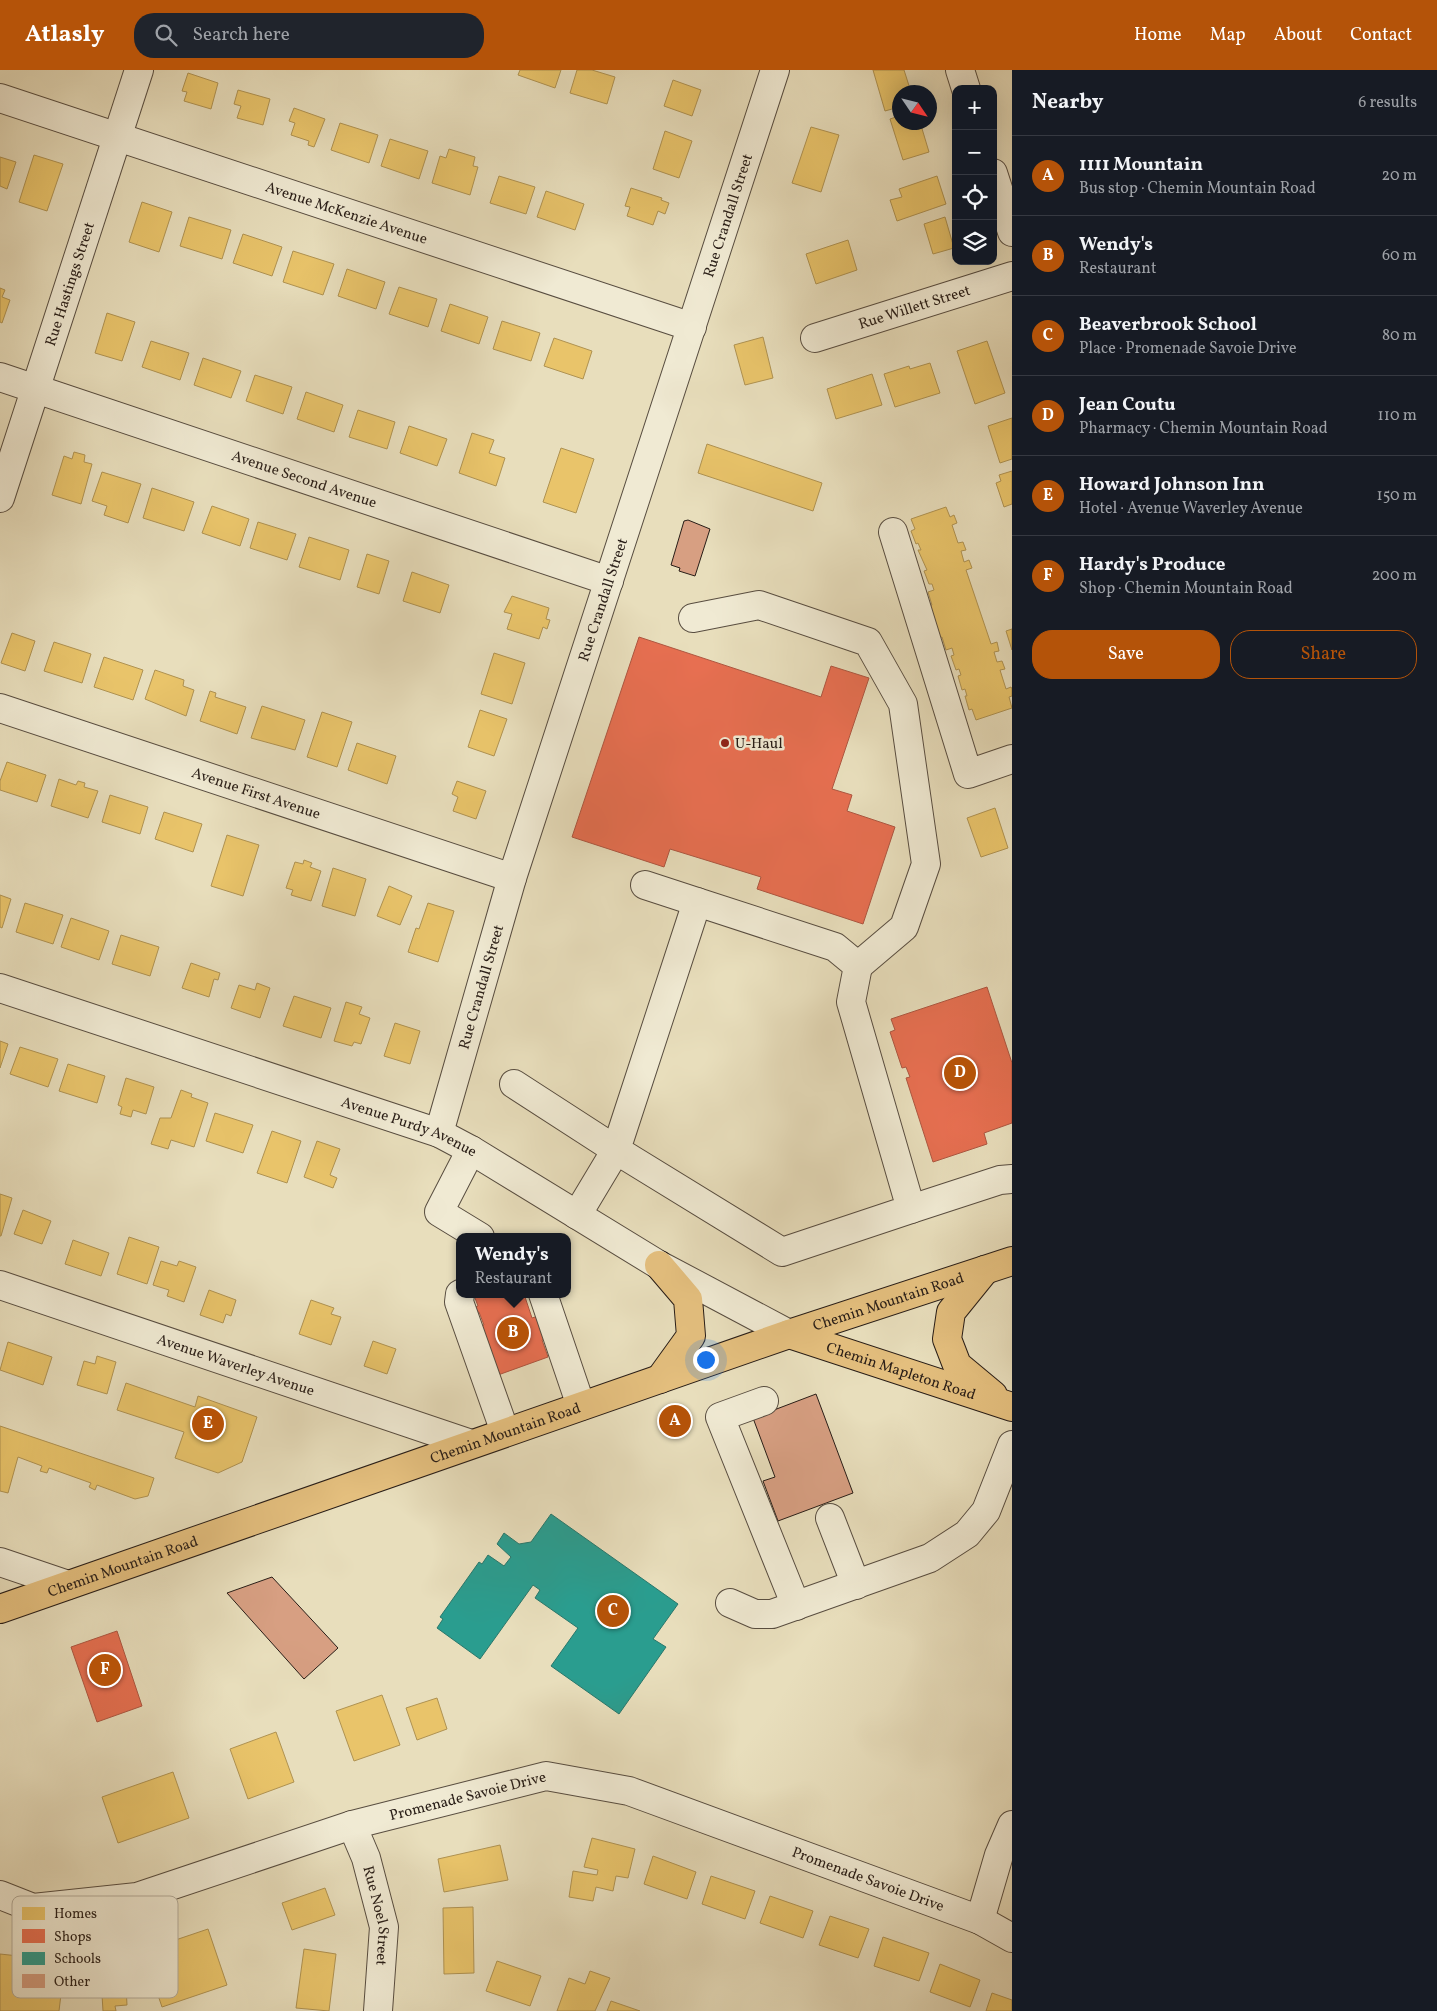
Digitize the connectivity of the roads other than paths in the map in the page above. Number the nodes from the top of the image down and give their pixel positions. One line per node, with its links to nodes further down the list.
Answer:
1 (139, 70): 6 (street, Rue Hastings Street)
2 (960, 70): 4 (street)
3 (771, 71): 10 (street, Rue Crandall Street)
4 (965, 85)
5 (0, 98): 6 (street, Avenue McKenzie Avenue)
6 (117, 136): 10 (street, Avenue McKenzie Avenue); 13 (street, Rue Hastings Street)
7 (994, 175): 8 (street)
8 (1012, 232)
9 (1012, 276): 11 (street, Rue Willett Street)
10 (692, 327): 16 (street, Rue Crandall Street)
11 (815, 338)
12 (0, 378): 13 (street, Avenue Second Avenue)
13 (36, 390): 14 (street, Rue Hastings Street); 16 (street, Avenue Second Avenue)
14 (0, 498)
15 (893, 532): 19 (street)
16 (610, 581): 20 (street, Rue Crandall Street)
17 (693, 618): 23 (street)
18 (0, 708): 20 (street, Avenue First Avenue)
19 (1012, 760)
20 (512, 878): 26 (street, Rue Crandall Street)
21 (645, 885): 22 (street)
22 (697, 902): 23 (street); 28 (street)
23 (858, 966): 30 (street)
24 (0, 988): 26 (street, Avenue Purdy Avenue)
25 (514, 1084): 28 (street)
26 (439, 1133): 27 (street, Avenue Purdy Avenue)
27 (471, 1150): 31 (street, Avenue Purdy Avenue); 32 (street)
28 (616, 1150): 30 (street); 31 (street)
29 (1012, 1179): 30 (street)
30 (911, 1209)
31 (578, 1215): 34 (street, Avenue Purdy Avenue)
32 (473, 1233)
33 (1012, 1261): 35 (main road, Chemin Mountain Road)
34 (659, 1265): 39 (street, Avenue Purdy Avenue); 40 (main road)
35 (985, 1270): 39 (main road, Chemin Mountain Road); 43 (main road)
36 (0, 1285): 45 (street, Avenue Waverley Avenue)
37 (460, 1298): 44 (street)
38 (544, 1298): 42 (street)
39 (789, 1334): 40 (main road, Chemin Mountain Road); 43 (main road, Chemin Mapleton Road)
40 (660, 1379): 42 (main road, Chemin Mountain Road)
41 (764, 1401): 52 (street)
42 (581, 1406): 44 (main road, Chemin Mountain Road)
43 (1008, 1406)
44 (505, 1432): 45 (main road, Chemin Mountain Road)
45 (472, 1444): 50 (main road, Chemin Mountain Road)
46 (1012, 1444): 49 (street)
47 (830, 1518): 49 (street)
48 (0, 1562): 50 (street)
49 (856, 1584): 52 (street)
50 (68, 1585): 53 (main road, Chemin Mountain Road)
51 (730, 1603): 52 (street)
52 (796, 1606)
53 (0, 1609)
54 (352, 1824): 57 (street, Promenade Savoie Drive); 59 (street, Promenade Savoie Drive); 61 (street, Rue Noel Street)
55 (1012, 1825): 59 (street)
56 (0, 1895): 58 (street, Promenade Savoie Drive)
57 (138, 1896)
58 (12, 1900)
59 (980, 1920): 60 (street, Promenade Savoie Drive)
60 (1012, 1938)
61 (378, 2011)

